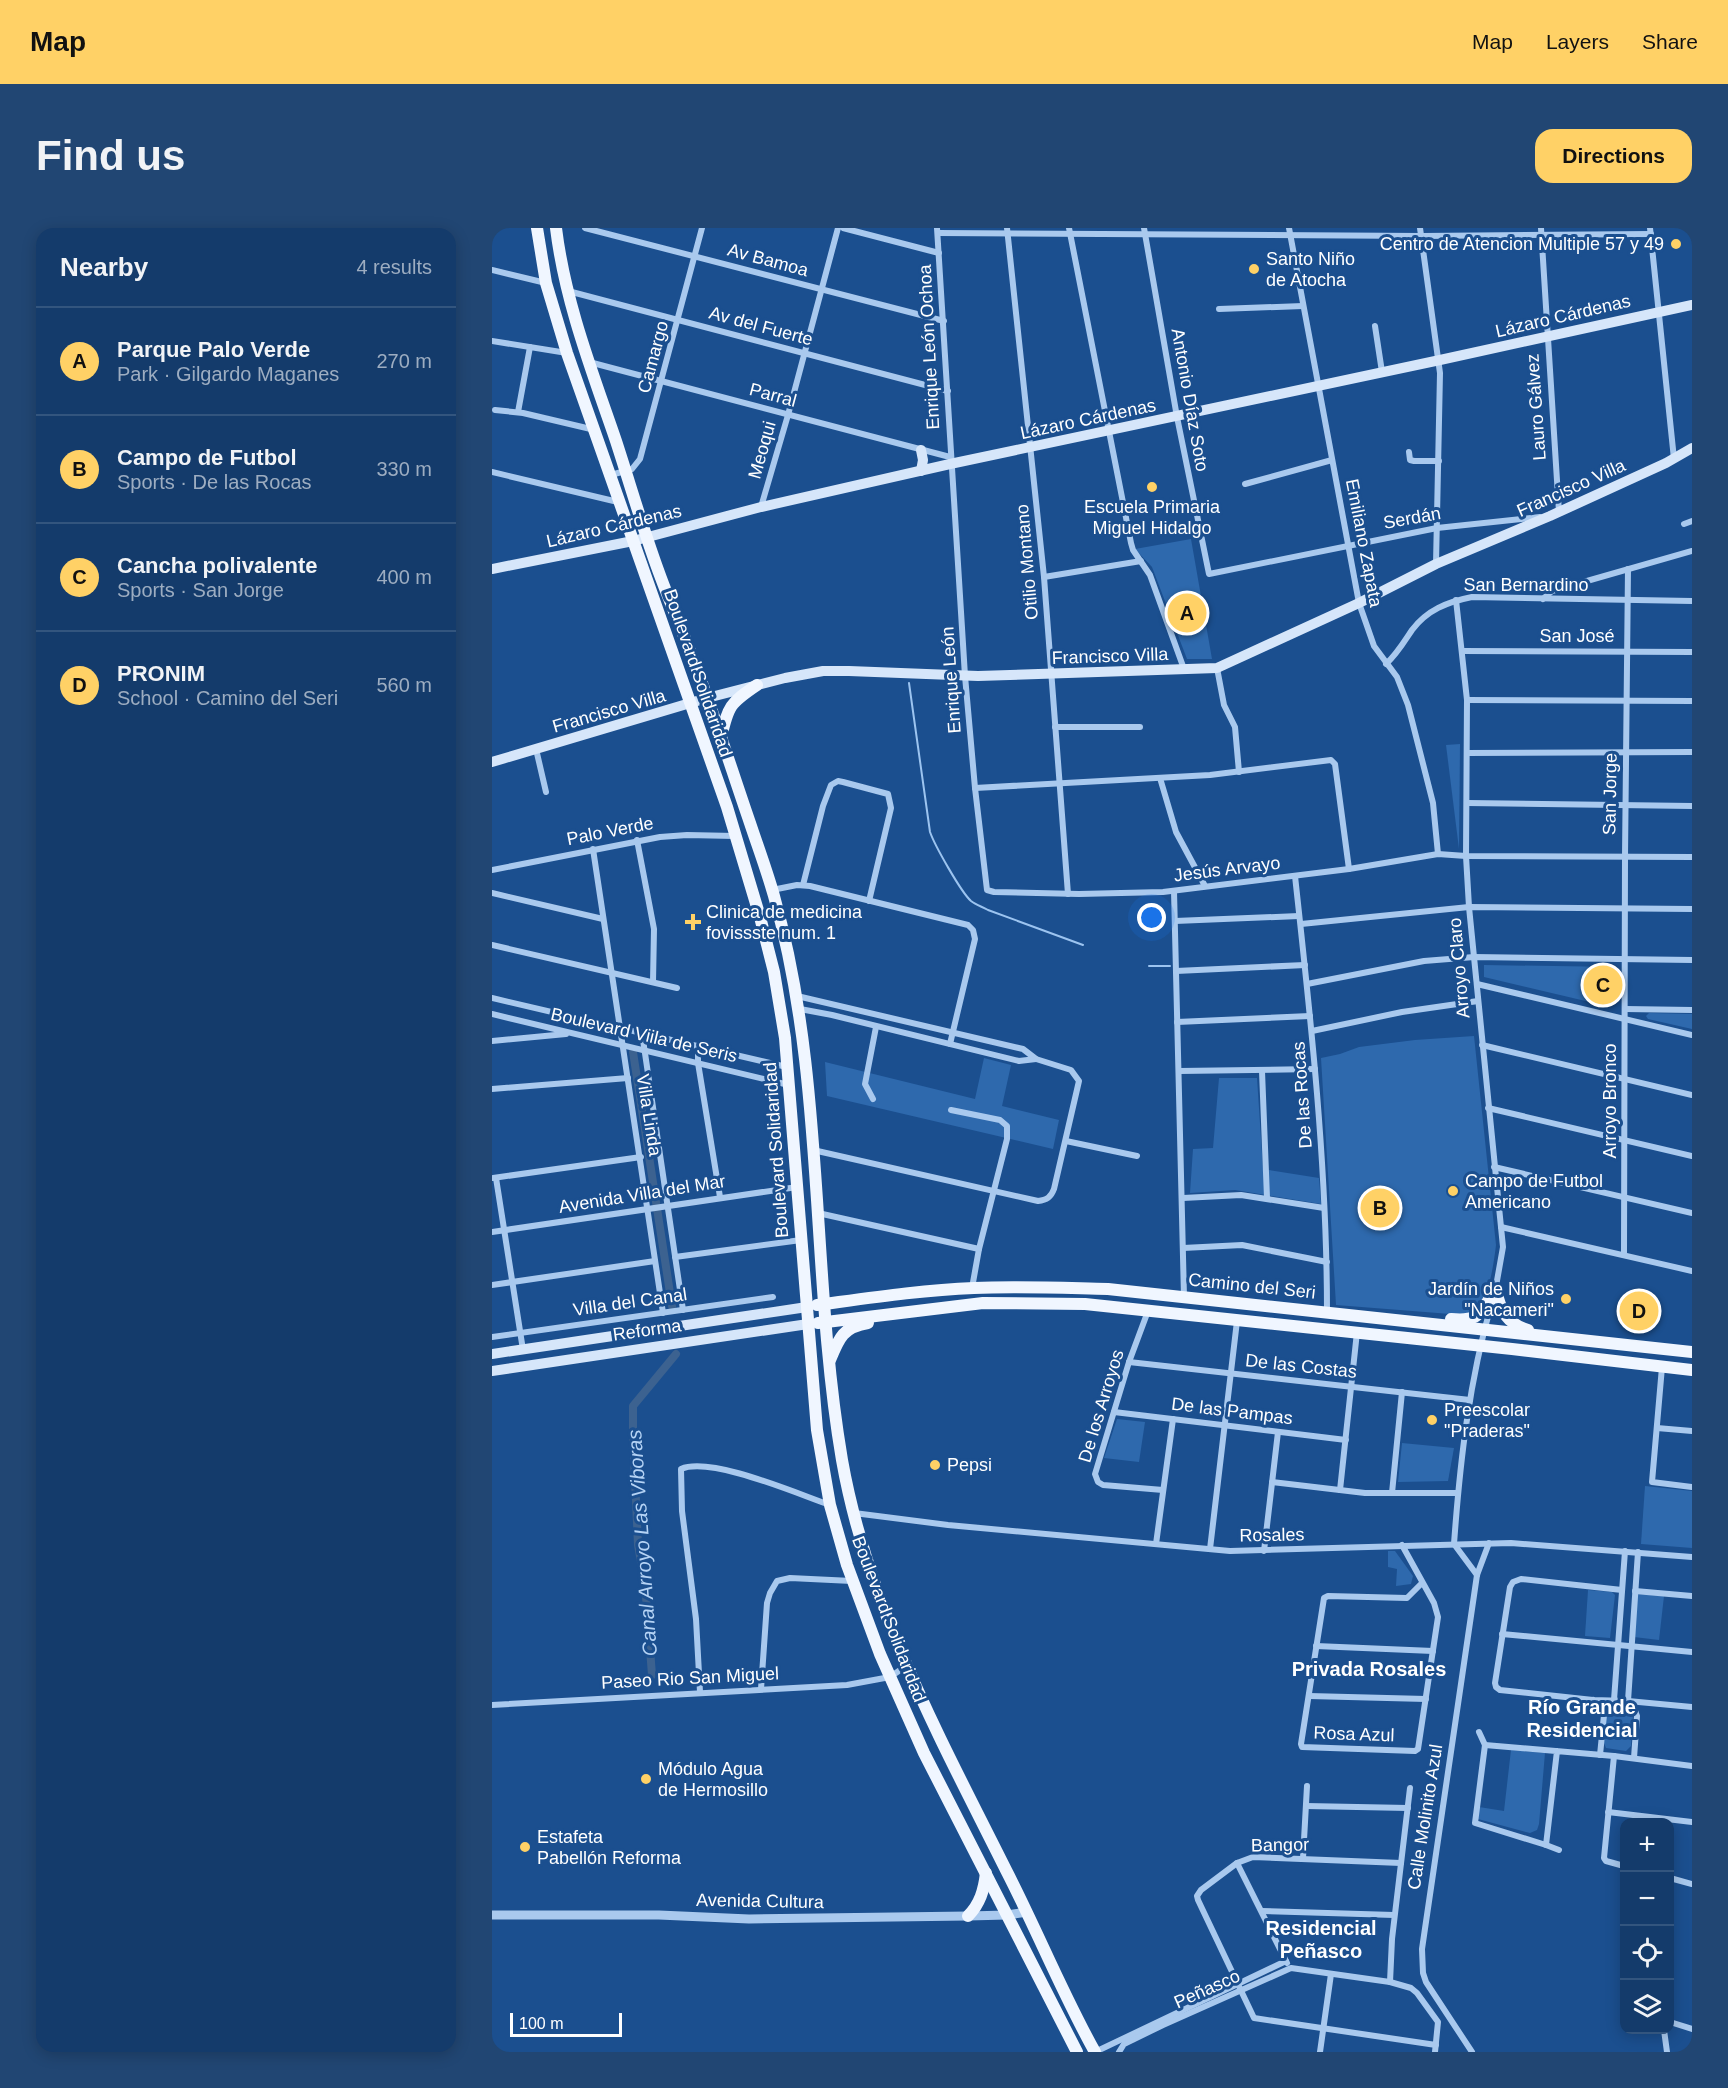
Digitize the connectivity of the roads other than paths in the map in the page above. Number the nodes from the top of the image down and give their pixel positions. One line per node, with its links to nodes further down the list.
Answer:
1 (537, 228): 19 (main road, Boulevard Solidaridad)
2 (556, 228): 21 (main road, Boulevard Solidaridad)
3 (585, 228): 17 (street, Av Bamoa)
4 (702, 228): 17 (street, Camargo)
5 (838, 228): 20 (street, Meoqui)
6 (843, 228): 16 (street)
7 (1420, 228): 15 (street)
8 (937, 230): 10 (street); 16 (street, Enrique León Ochoa)
9 (1145, 230): 11 (street); 13 (street); 43 (street, Antonio Díaz Soto)
10 (1007, 231): 11 (street); 46 (street, Otilio Montano)
11 (1069, 231): 45 (street)
12 (1651, 231): 14 (street); 25 (street)
13 (1289, 232): 15 (street); 23 (street, Emiliano Zapata)
14 (1541, 232): 15 (street); 29 (street, Lauro Gálvez)
15 (1422, 237): 34 (street)
16 (939, 253): 27 (street, Enrique León Ochoa)
17 (695, 256): 20 (street, Av Bamoa); 26 (street, Camargo)
18 (492, 270): 19 (street)
19 (546, 283): 32 (main road, Boulevard Solidaridad)
20 (822, 289): 27 (street, Av Bamoa); 33 (street, Meoqui)
21 (566, 290): 26 (street, Av del Fuerte); 35 (main road, Boulevard Solidaridad)
22 (1692, 305): 25 (main road, Lázaro Cárdenas)
23 (1304, 306): 24 (street); 38 (street, Emiliano Zapata)
24 (1219, 309)
25 (1659, 312): 29 (main road, Lázaro Cárdenas); 50 (street)
26 (678, 320): 33 (street, Av del Fuerte); 37 (street, Camargo)
27 (944, 321): 39 (street, Enrique León Ochoa)
28 (1375, 326): 36 (street)
29 (1546, 337): 34 (main road, Lázaro Cárdenas); 61 (street, Lauro Gálvez)
30 (492, 341): 31 (street)
31 (530, 347): 32 (street); 41 (street)
32 (567, 353): 44 (main road, Boulevard Solidaridad)
33 (804, 353): 39 (street, Av del Fuerte); 42 (street, Meoqui)
34 (1440, 360): 36 (main road, Lázaro Cárdenas); 53 (street)
35 (589, 362): 37 (street, Parral); 54 (main road, Boulevard Solidaridad)
36 (1382, 372): 38 (main road, Lázaro Cárdenas)
37 (662, 382): 42 (street, Parral); 54 (street, Camargo)
38 (1318, 385): 43 (main road, Lázaro Cárdenas); 51 (street, Emiliano Zapata)
39 (948, 391): 52 (street, Enrique León Ochoa)
40 (495, 410): 41 (street)
41 (518, 412): 44 (street)
42 (788, 415): 48 (street, Parral); 60 (street, Meoqui)
43 (1176, 417): 45 (main road, Lázaro Cárdenas); 73 (street, Antonio Díaz Soto)
44 (596, 430): 57 (main road, Boulevard Solidaridad)
45 (1108, 431): 46 (main road, Lázaro Cárdenas); 69 (street)
46 (1031, 448): 52 (main road, Lázaro Cárdenas); 74 (street, Otilio Montano)
47 (1692, 448): 50 (main road, Francisco Villa)
48 (921, 450): 52 (street, Parral); 55 (main road)
49 (1409, 452): 53 (street)
50 (1674, 459): 61 (main road, Francisco Villa)
51 (1332, 460): 58 (street); 67 (street, Emiliano Zapata)
52 (950, 461): 55 (main road, Lázaro Cárdenas); 87 (street, Enrique León)
53 (1439, 461): 64 (street)
54 (626, 471): 57 (street); 65 (main road, Boulevard Solidaridad)
55 (921, 471): 60 (main road, Lázaro Cárdenas)
56 (492, 472): 59 (street)
57 (610, 476): 59 (main road, Boulevard Solidaridad)
58 (1245, 484)
59 (619, 502): 66 (main road, Boulevard Solidaridad)
60 (761, 507): 65 (main road, Lázaro Cárdenas)
61 (1555, 514): 64 (street, Serdán); 70 (main road, Francisco Villa)
62 (1692, 522): 63 (street)
63 (1684, 524)
64 (1437, 528): 67 (street, Serdán); 70 (street)
65 (647, 537): 66 (main road, Lázaro Cárdenas); 89 (main road, Boulevard Solidaridad)
66 (633, 541): 71 (main road, Lázaro Cárdenas); 93 (main road, Boulevard Solidaridad)
67 (1348, 545): 73 (street, Serdán); 79 (street, Emiliano Zapata)
68 (1692, 551): 72 (street)
69 (1141, 561): 74 (street); 85 (street)
70 (1437, 564): 79 (main road, Francisco Villa)
71 (492, 569)
72 (1628, 569): 75 (street); 77 (street, San Jorge)
73 (1211, 575)
74 (1044, 577): 86 (street, Otilio Montano)
75 (1543, 599): 76 (street, San Bernardino); 77 (street, San Bernardino)
76 (1456, 600): 80 (street, Arroyo Claro); 83 (street, San Bernardino)
77 (1627, 601): 78 (street, San Bernardino); 81 (street, San Jorge)
78 (1692, 601)
79 (1359, 603): 83 (street, Emiliano Zapata); 84 (main road, Francisco Villa)
80 (1462, 651): 81 (street, San José); 90 (street, Arroyo Claro)
81 (1626, 651): 82 (street, San José); 91 (street, San Jorge)
82 (1692, 652)
83 (1386, 664): 114 (street, Emiliano Zapata)
84 (1218, 668): 85 (main road, Francisco Villa); 103 (street)
85 (1184, 670): 86 (main road, Francisco Villa)
86 (1053, 674): 87 (main road, Francisco Villa); 94 (street, Otilio Montano)
87 (965, 676): 88 (main road, Francisco Villa); 106 (street, Enrique León)
88 (757, 685): 89 (main road, Francisco Villa); 96 (main road)
89 (707, 698): 93 (main road, Francisco Villa); 96 (main road, Boulevard Solidaridad)
90 (1467, 700): 91 (street); 100 (street, Arroyo Claro)
91 (1626, 701): 92 (street); 101 (street, San Jorge)
92 (1692, 701)
93 (690, 704): 97 (main road, Boulevard Solidaridad); 98 (main road, Francisco Villa)
94 (1055, 727): 95 (street); 105 (street, Otilio Montano)
95 (1140, 727)
96 (721, 738): 97 (main road); 123 (main road, Boulevard Solidaridad)
97 (704, 743): 111 (main road, Boulevard Solidaridad)
98 (536, 749): 102 (main road, Francisco Villa); 107 (street)
99 (1692, 752): 101 (street)
100 (1467, 753): 101 (street); 108 (street, Arroyo Claro)
101 (1626, 753): 109 (street, San Jorge)
102 (492, 762)
103 (1239, 772): 104 (street); 118 (street)
104 (1160, 778): 105 (street); 122 (street)
105 (1060, 783): 106 (street); 127 (street, Otilio Montano)
106 (975, 788): 124 (street, Enrique León)
107 (546, 792)
108 (1467, 803): 109 (street); 115 (street, Arroyo Claro)
109 (1625, 805): 110 (street); 116 (street, San Jorge)
110 (1692, 806)
111 (736, 836): 112 (street, Palo Verde); 175 (main road, Boulevard Solidaridad)
112 (637, 840): 113 (street, Palo Verde); 144 (street)
113 (592, 849): 119 (street, Palo Verde); 133 (street, Villa Linda)
114 (1438, 854): 115 (street, Jesús Arvayo); 118 (street, Jesús Arvayo)
115 (1466, 856): 116 (street, Jesús Arvayo); 129 (street, Arroyo Claro)
116 (1625, 857): 117 (street, Jesús Arvayo); 130 (street, San Jorge)
117 (1692, 857)
118 (1349, 869): 120 (street, Jesús Arvayo)
119 (492, 870)
120 (1295, 876): 122 (street, Jesús Arvayo); 132 (street, De las Rocas)
121 (803, 885): 123 (street); 128 (street); 128 (street)
122 (1205, 886): 125 (street, Jesús Arvayo)
123 (772, 890): 148 (main road, Boulevard Solidaridad)
124 (989, 891): 127 (street, Jesús Arvayo)
125 (1174, 891): 127 (street, Jesús Arvayo); 134 (street)
126 (492, 893): 133 (street)
127 (1068, 894)
128 (868, 901): 163 (street)
129 (1469, 907): 130 (street); 135 (street); 138 (street, Arroyo Claro)
130 (1625, 909): 131 (street); 139 (street, San Jorge)
131 (1692, 909)
132 (1299, 916): 134 (street); 135 (street, De las Rocas)
133 (603, 919): 143 (street, Villa Linda)
134 (1175, 921): 142 (street)
135 (1300, 924): 141 (street, De las Rocas)
136 (492, 945): 137 (street); 143 (street)
137 (492, 951)
138 (1474, 957): 139 (street); 145 (street); 146 (street, Arroyo Claro)
139 (1624, 959): 140 (street); 152 (street, San Jorge)
140 (1692, 960)
141 (1305, 965): 142 (street); 145 (street, De las Rocas)
142 (1176, 971): 159 (street)
143 (611, 972): 144 (street); 161 (street, Villa Linda)
144 (653, 982): 147 (street)
145 (1307, 984): 157 (street, De las Rocas)
146 (1477, 984): 150 (street, Arroyo Claro); 158 (street)
147 (677, 988)
148 (797, 996): 151 (street); 153 (main road, Boulevard Solidaridad)
149 (492, 998): 161 (street, Boulevard Viila de Seris)
150 (1478, 1001): 162 (street); 170 (street, Arroyo Claro)
151 (834, 1004): 156 (street); 163 (street)
152 (1625, 1009): 154 (street); 158 (street, San Jorge)
153 (800, 1010): 156 (street); 189 (main road, Boulevard Solidaridad)
154 (1692, 1010)
155 (492, 1014): 164 (street, Boulevard Viila de Seris)
156 (832, 1015): 160 (street)
157 (1310, 1016): 159 (street); 162 (street, De las Rocas)
158 (1625, 1019): 166 (street); 180 (street, Arroyo Bronco)
159 (1178, 1022): 177 (street)
160 (876, 1027): 169 (street); 184 (street)
161 (620, 1028): 165 (street, Boulevard Viila de Seris); 168 (street, Villa Linda)
162 (1312, 1031): 176 (street, De las Rocas)
163 (953, 1032): 169 (street); 173 (street)
164 (573, 1033): 167 (street); 168 (street, Boulevard Viila de Seris)
165 (642, 1033): 171 (street, Boulevard Viila de Seris); 172 (street, Villa Linda)
166 (1692, 1035)
167 (492, 1041)
168 (621, 1044): 172 (street, Boulevard Viila de Seris); 179 (street, Villa Linda)
169 (950, 1044): 173 (street)
170 (1482, 1045): 180 (street); 185 (street, Arroyo Claro)
171 (698, 1046): 174 (street); 175 (street, Boulevard Viila de Seris)
172 (644, 1050): 174 (street, Boulevard Viila de Seris); 201 (street, Villa Linda)
173 (1036, 1059): 187 (street)
174 (699, 1063): 181 (street, Boulevard Viila de Seris); 197 (street)
175 (788, 1067): 181 (main road, Boulevard Solidaridad)
176 (1315, 1069): 178 (street); 203 (street, De las Rocas)
177 (1179, 1071): 178 (street); 199 (street)
178 (1262, 1071): 200 (street)
179 (628, 1078): 182 (street); 192 (street, Villa Linda)
180 (1625, 1079): 183 (street); 188 (street, Arroyo Bronco)
181 (789, 1085): 195 (main road, Boulevard Solidaridad)
182 (492, 1089)
183 (1692, 1095)
184 (873, 1099)
185 (1488, 1108): 188 (street); 193 (street, Arroyo Claro)
186 (951, 1110): 196 (street)
187 (1066, 1141): 190 (street); 196 (street)
188 (1625, 1141): 191 (street); 198 (street, Arroyo Bronco)
189 (813, 1150): 196 (street); 204 (main road, Boulevard Solidaridad)
190 (1137, 1156)
191 (1692, 1156)
192 (640, 1157): 194 (street); 202 (street, Villa Linda)
193 (1494, 1167): 198 (street); 206 (street, Arroyo Claro)
194 (494, 1178): 207 (street)
195 (797, 1187): 197 (street, Avenida Villa del Mar); 209 (main road, Boulevard Solidaridad)
196 (994, 1192): 211 (street)
197 (720, 1197): 201 (street, Avenida Villa del Mar)
198 (1624, 1197): 205 (street); 212 (street, Arroyo Bronco)
199 (1183, 1198): 200 (street); 210 (street)
200 (1267, 1198): 203 (street)
201 (666, 1206): 202 (street, Avenida Villa del Mar); 213 (street, Villa Linda)
202 (648, 1208): 207 (street, Avenida Villa del Mar); 214 (street, Villa Linda)
203 (1324, 1208): 215 (street, De las Rocas)
204 (818, 1213): 211 (street); 223 (main road, Boulevard Solidaridad)
205 (1692, 1214)
206 (1501, 1227): 212 (street); 220 (street, Arroyo Claro)
207 (504, 1231): 208 (street, Avenida Villa del Mar); 217 (street)
208 (492, 1232)
209 (801, 1240): 213 (street); 224 (main road, Boulevard Solidaridad)
210 (1183, 1248): 215 (street); 222 (street)
211 (979, 1249): 219 (street)
212 (1624, 1255): 216 (street)
213 (675, 1257): 226 (street, Villa Linda)
214 (655, 1261): 217 (street); 228 (street, Villa Linda)
215 (1327, 1262): 229 (street, De las Rocas)
216 (1692, 1271)
217 (512, 1282): 218 (street); 236 (street)
218 (492, 1285)
219 (972, 1288): 222 (main road, Camino del Seri); 223 (main road, Camino del Seri)
220 (1496, 1290): 232 (main road); 234 (street, Arroyo Claro); 238 (main road)
221 (773, 1297): 226 (street, Villa del Canal)
222 (1184, 1297): 229 (main road, Camino del Seri)
223 (823, 1304): 224 (main road, Camino del Seri); 231 (main road, Boulevard Solidaridad)
224 (807, 1307): 233 (main road, Boulevard Solidaridad); 239 (main road, Reforma)
225 (935, 1308): 227 (main road, Camino del Seri); 231 (main road, Camino del Seri); 245 (main road)
226 (683, 1310): 228 (street, Villa del Canal)
227 (1149, 1310): 230 (main road, Camino del Seri); 246 (street, De los Arroyos)
228 (663, 1313): 236 (street, Villa del Canal)
229 (1327, 1313): 232 (main road, Camino del Seri)
230 (1237, 1321): 235 (main road, Camino del Seri); 250 (street)
231 (825, 1322): 233 (main road, Camino del Seri); 245 (main road, Boulevard Solidaridad)
232 (1409, 1322): 234 (main road, Camino del Seri)
233 (808, 1324): 244 (main road, Reforma); 267 (main road, Boulevard Solidaridad)
234 (1484, 1330): 238 (main road, Camino del Seri); 240 (street, Arroyo Claro)
235 (1358, 1332): 240 (main road, Camino del Seri); 251 (street)
236 (519, 1334): 237 (street, Villa del Canal); 241 (street)
237 (492, 1337)
238 (1564, 1338): 242 (main road, Camino del Seri)
239 (566, 1344): 241 (main road, Reforma); 244 (main road)
240 (1480, 1345): 247 (main road, Camino del Seri); 253 (street, Arroyo Claro)
241 (523, 1350): 243 (main road, Reforma)
242 (1692, 1352)
243 (492, 1354)
244 (569, 1358): 248 (main road, Reforma)
245 (830, 1361): 268 (main road, Boulevard Solidaridad)
246 (1129, 1362): 250 (street, De las Costas); 254 (street, De los Arroyos)
247 (1662, 1367): 249 (main road, Camino del Seri); 257 (street)
248 (492, 1371)
249 (1692, 1371)
250 (1231, 1373): 251 (street, De las Costas); 256 (street)
251 (1352, 1386): 252 (street, De las Costas); 260 (street)
252 (1402, 1392): 253 (street, De las Costas); 265 (street)
253 (1470, 1400): 266 (street, Arroyo Claro)
254 (1114, 1412): 255 (street, De las Pampas); 263 (street, De los Arroyos)
255 (1173, 1419): 256 (street, De las Pampas); 263 (street)
256 (1225, 1426): 259 (street, De las Pampas); 273 (street)
257 (1657, 1428): 258 (street); 262 (street)
258 (1692, 1431)
259 (1278, 1432): 260 (street, De las Pampas); 261 (street)
260 (1346, 1440): 264 (street)
261 (1272, 1482): 264 (street); 274 (street)
262 (1692, 1487)
263 (1163, 1490): 270 (street)
264 (1340, 1490): 265 (street)
265 (1392, 1493): 266 (street)
266 (1457, 1493): 271 (street, Arroyo Claro)
267 (830, 1505): 279 (main road, Boulevard Solidaridad); 293 (street)
268 (853, 1513): 270 (street, Rosales); 290 (main road, Boulevard Solidaridad)
269 (1489, 1543): 271 (street, Rosales); 275 (street, Rosales); 278 (street, Calle Molinito Azul)
270 (1156, 1544): 273 (street, Rosales)
271 (1454, 1544): 272 (street, Rosales); 278 (street)
272 (1402, 1545): 274 (street, Rosales); 280 (street)
273 (1210, 1549): 274 (street, Rosales)
274 (1264, 1551)
275 (1625, 1551): 276 (street, Rosales); 281 (street)
276 (1638, 1552): 277 (street, Rosales); 282 (street)
277 (1692, 1557)
278 (1477, 1575): 347 (street, Calle Molinito Azul)
279 (852, 1581): 291 (main road, Boulevard Solidaridad); 292 (street)
280 (1422, 1583): 286 (street, Rosa Azul); 288 (street)
281 (1622, 1590): 284 (street); 285 (street)
282 (1635, 1591): 283 (street); 287 (street)
283 (1692, 1596)
284 (1502, 1634): 285 (street); 296 (street)
285 (1619, 1645): 287 (street); 297 (street)
286 (1316, 1646): 288 (street); 294 (street, Rosa Azul)
287 (1632, 1646): 289 (street); 298 (street)
288 (1433, 1651): 295 (street)
289 (1692, 1652)
290 (906, 1666): 291 (street); 325 (main road, Boulevard Solidaridad)
291 (890, 1677): 292 (street, Paseo Rio San Miguel); 321 (main road, Boulevard Solidaridad)
292 (761, 1689): 293 (street, Paseo Rio San Miguel)
293 (700, 1692): 299 (street, Paseo Rio San Miguel)
294 (1309, 1696): 295 (street); 295 (street, Rosa Azul)
295 (1426, 1699)
296 (1593, 1700): 297 (street); 301 (street)
297 (1614, 1700): 298 (street); 301 (street)
298 (1628, 1701): 300 (street); 307 (street)
299 (492, 1705)
300 (1692, 1707)
301 (1604, 1715): 305 (street)
302 (1479, 1732): 303 (street)
303 (1485, 1745): 304 (street); 315 (street)
304 (1557, 1751): 305 (street); 315 (street)
305 (1600, 1755): 306 (street)
306 (1614, 1756): 307 (street); 313 (street)
307 (1634, 1758): 308 (street)
308 (1692, 1766)
309 (1307, 1786): 311 (street)
310 (1410, 1788): 312 (street)
311 (1306, 1806): 312 (street); 317 (street)
312 (1408, 1808): 319 (street)
313 (1608, 1812): 314 (street); 320 (street)
314 (1692, 1822)
315 (1546, 1845): 316 (street)
316 (1559, 1850)
317 (1303, 1858): 318 (street, Bangor); 319 (street, Bangor)
318 (1237, 1863): 324 (street); 334 (street, Bangor)
319 (1401, 1863): 328 (street)
320 (1620, 1865)
321 (986, 1874): 327 (main road, Boulevard Solidaridad); 329 (main road)
322 (1674, 1879): 323 (street)
323 (1692, 1884)
324 (1262, 1911): 328 (street); 330 (street)
325 (1028, 1912): 327 (street, Avenida Cultura); 344 (main road, Boulevard Solidaridad)
326 (492, 1915): 329 (street, Avenida Cultura)
327 (1007, 1915): 329 (street, Avenida Cultura); 343 (main road, Boulevard Solidaridad)
328 (1394, 1915): 333 (street)
329 (968, 1916)
330 (1286, 1961): 331 (street); 334 (street, Peñasco)
331 (1292, 1968): 332 (street); 335 (street, Peñasco)
332 (1331, 1974): 333 (street); 338 (street)
333 (1390, 1982): 342 (street)
334 (1237, 1984): 335 (street); 336 (street, Peñasco)
335 (1240, 1991): 336 (street, Peñasco); 338 (street)
336 (1162, 2023): 341 (street, Peñasco)
337 (1674, 2023): 339 (street)
338 (1324, 2027): 342 (street); 346 (street)
339 (1692, 2029)
340 (1665, 2034): 348 (street)
341 (1123, 2042): 344 (street, Peñasco); 345 (street)
342 (1436, 2049)
343 (1077, 2052)
344 (1095, 2052)
345 (1119, 2052)
346 (1320, 2052)
347 (1472, 2052)
348 (1667, 2052)

